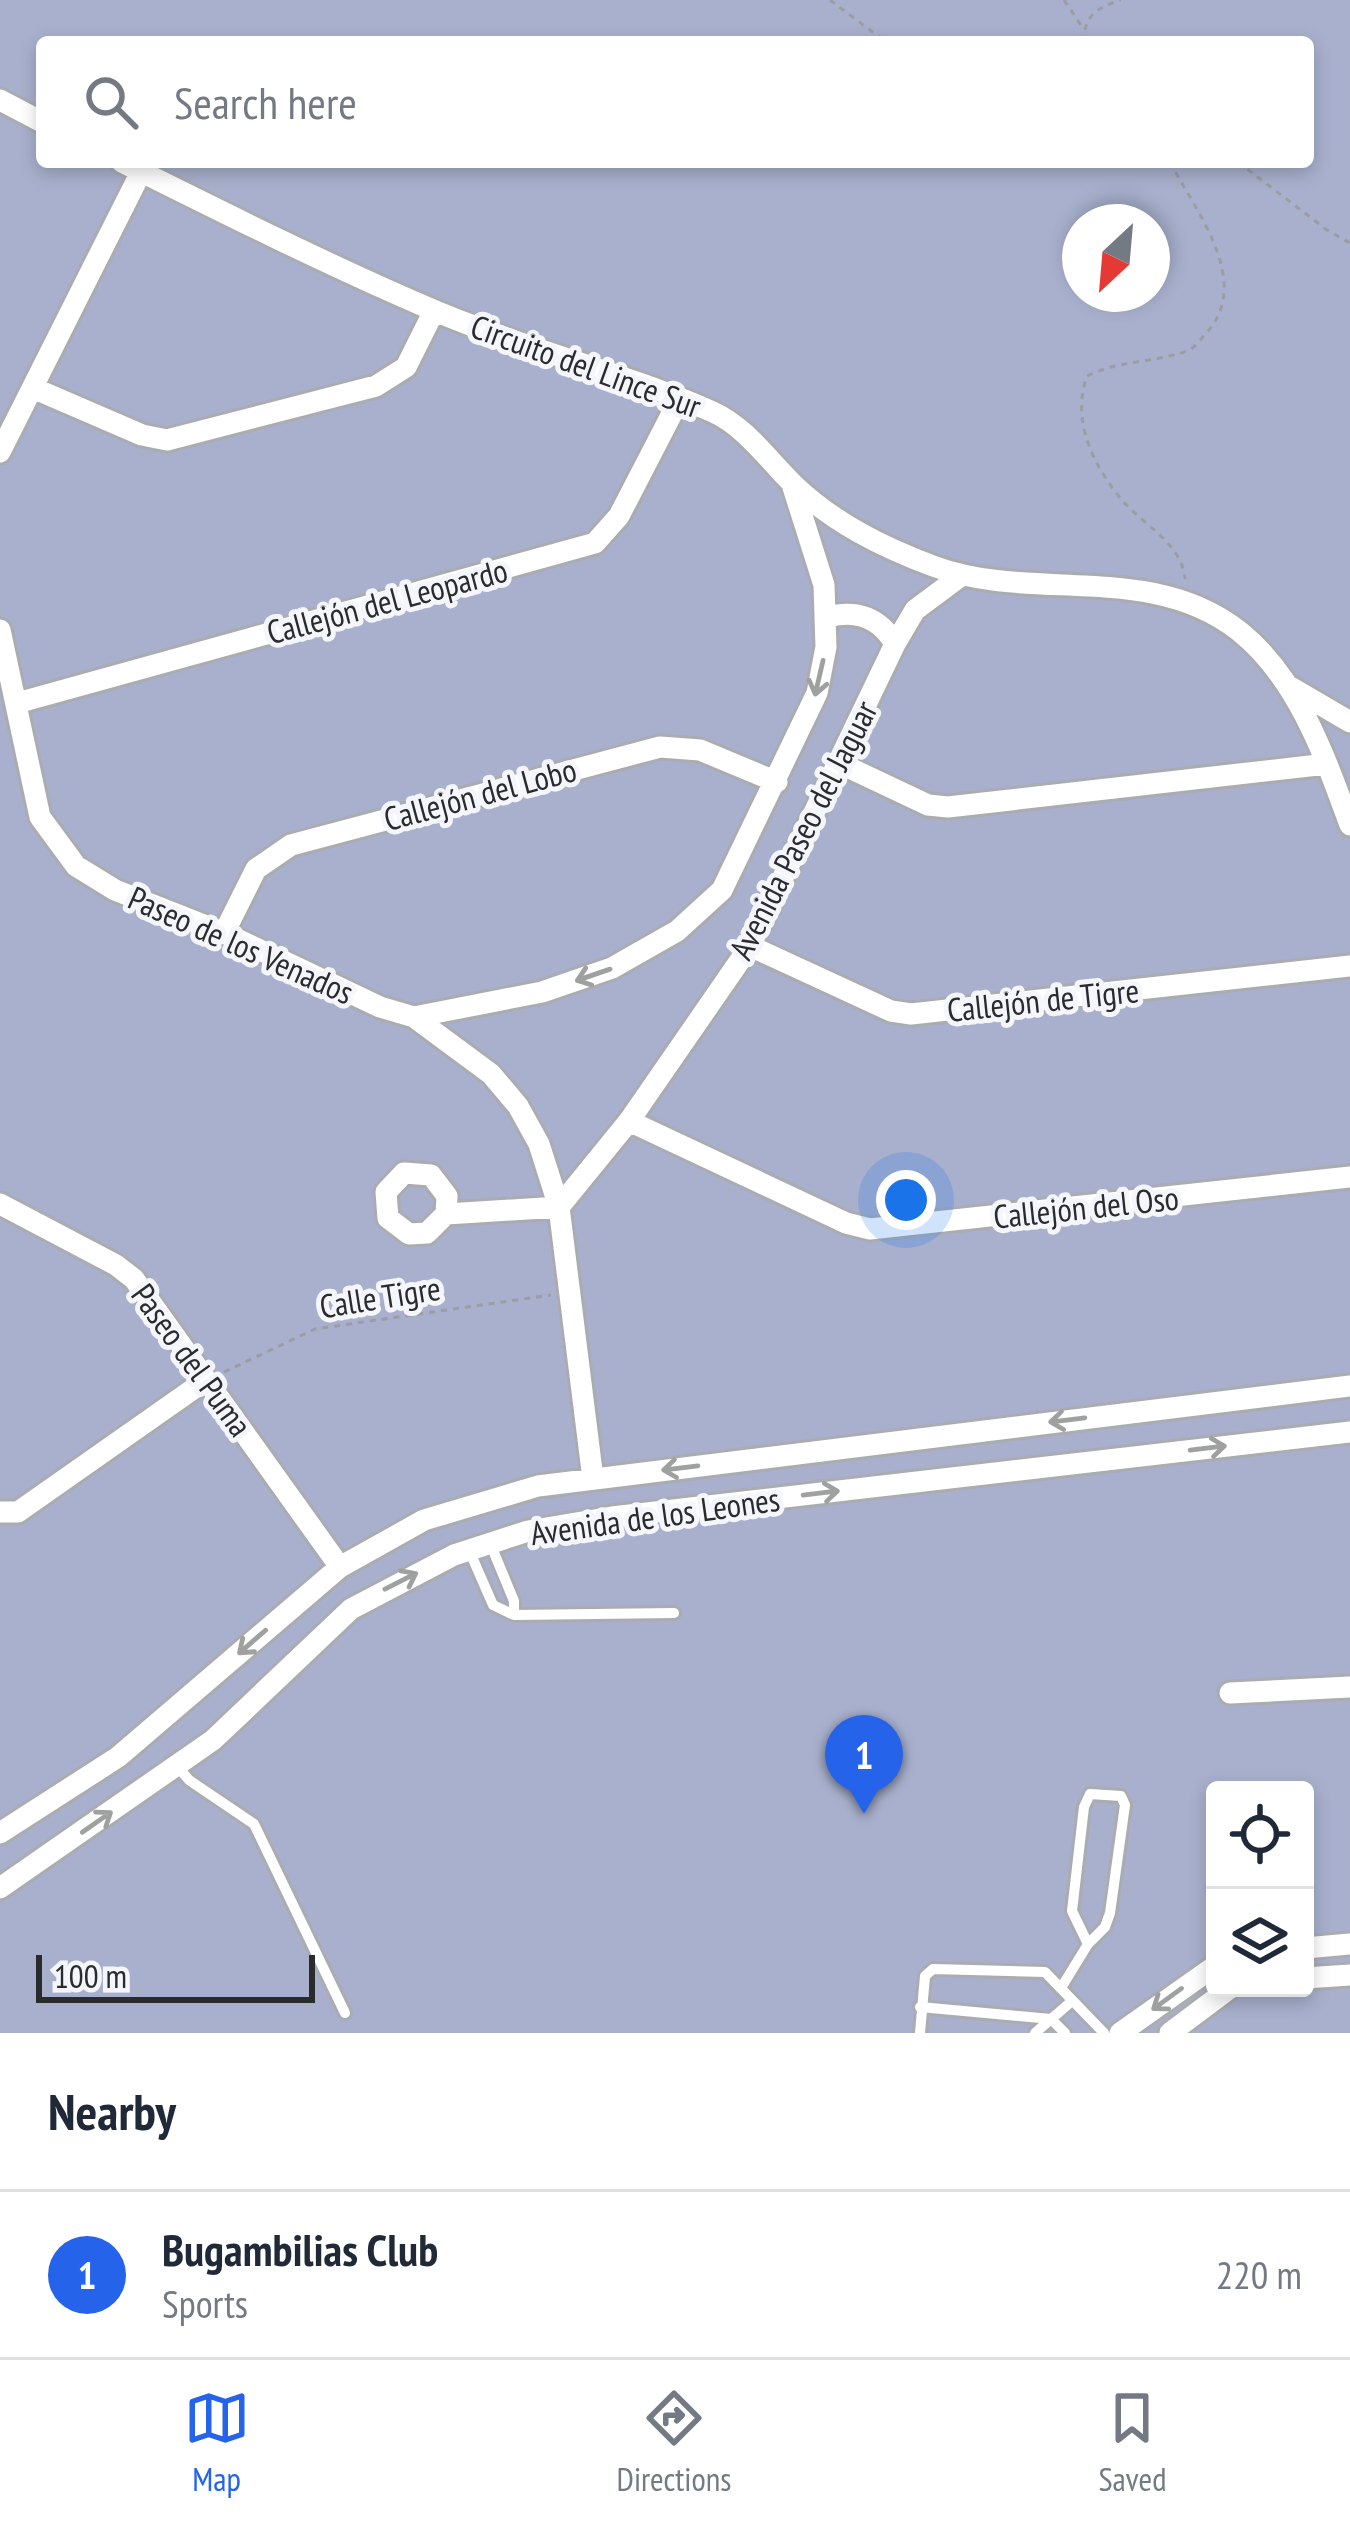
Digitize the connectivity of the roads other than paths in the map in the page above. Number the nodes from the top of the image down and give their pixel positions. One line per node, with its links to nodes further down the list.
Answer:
1 (0, 100): 2 (street)
2 (36, 119)
3 (132, 168): 6 (street)
4 (134, 168): 5 (street, Circuito del Lince Sur)
5 (434, 311): 6 (street); 7 (street, Circuito del Lince Sur)
6 (33, 388): 8 (street)
7 (679, 400): 10 (street, Circuito del Lince Sur); 16 (street, Callejón del Leopardo)
8 (8, 420): 9 (street)
9 (0, 452)
10 (792, 483): 11 (street, Circuito del Lince Sur); 12 (street, Avenida Paseo del Jaguar)
11 (962, 575): 14 (street, Avenida Paseo del Jaguar); 15 (street, Circuito del Lince Sur)
12 (828, 617): 14 (street); 20 (street, Avenida Paseo del Jaguar, one-way to 20)
13 (0, 631): 16 (street, Paseo de los Venados)
14 (895, 644): 18 (street, Avenida Paseo del Jaguar)
15 (1287, 685): 17 (street); 19 (street)
16 (16, 703): 22 (street, Paseo de los Venados)
17 (1350, 722)
18 (839, 763): 19 (street); 23 (street, Avenida Paseo del Jaguar)
19 (1327, 764): 21 (street)
20 (777, 782): 22 (street, Callejón del Lobo); 25 (street, Avenida Paseo del Jaguar, one-way to 25)
21 (1350, 825)
22 (224, 932): 25 (street, Paseo de los Venados)
23 (750, 946): 24 (street, Callejón de Tigre); 26 (street, Avenida Paseo del Jaguar)
24 (1350, 967)
25 (414, 1017): 29 (street, Paseo de los Venados)
26 (628, 1121): 27 (street, Callejón del Oso); 29 (street, Avenida Paseo del Jaguar)
27 (1350, 1177)
28 (0, 1204): 31 (street, Paseo del Puma)
29 (559, 1207): 30 (street); 34 (street, Paseo de los Venados)
30 (446, 1214)
31 (206, 1380): 35 (street); 37 (street, Paseo del Puma)
32 (1350, 1386): 34 (street, Avenida de los Leones, one-way to 34)
33 (1350, 1432): 36 (street, Avenida de los Leones, one-way to 33)
34 (593, 1478): 37 (street, Avenida de los Leones)
35 (0, 1513)
36 (480, 1547): 39 (lane); 39 (lane); 43 (street, Avenida de los Leones, one-way to 36)
37 (340, 1567): 42 (street, Avenida de los Leones, one-way to 42)
38 (674, 1612): 39 (lane)
39 (514, 1615)
40 (1350, 1688): 41 (street)
41 (1231, 1693)
42 (131, 1746): 44 (street); 45 (street, Avenida de los Leones)
43 (177, 1766): 44 (street, Avenida de los Leones); 57 (lane)
44 (154, 1781): 46 (street, Avenida de los Leones, one-way to 44)
45 (0, 1833)
46 (0, 1888)
47 (1088, 1943): 47 (lane); 53 (lane)
48 (1350, 1944): 49 (street)
49 (1314, 1947)
50 (1206, 1972): 63 (street, one-way to 63)
51 (1350, 1975): 52 (street)
52 (1314, 1977)
53 (1061, 1988): 55 (lane); 56 (lane)
54 (1218, 1997): 64 (street)
55 (1072, 2001): 58 (lane); 62 (lane)
56 (920, 2007): 58 (lane); 59 (lane)
57 (345, 2013)
58 (1051, 2019): 60 (lane); 61 (lane)
59 (920, 2033)
60 (1035, 2033)
61 (1065, 2033)
62 (1104, 2033)
63 (1120, 2033)
64 (1170, 2033)

